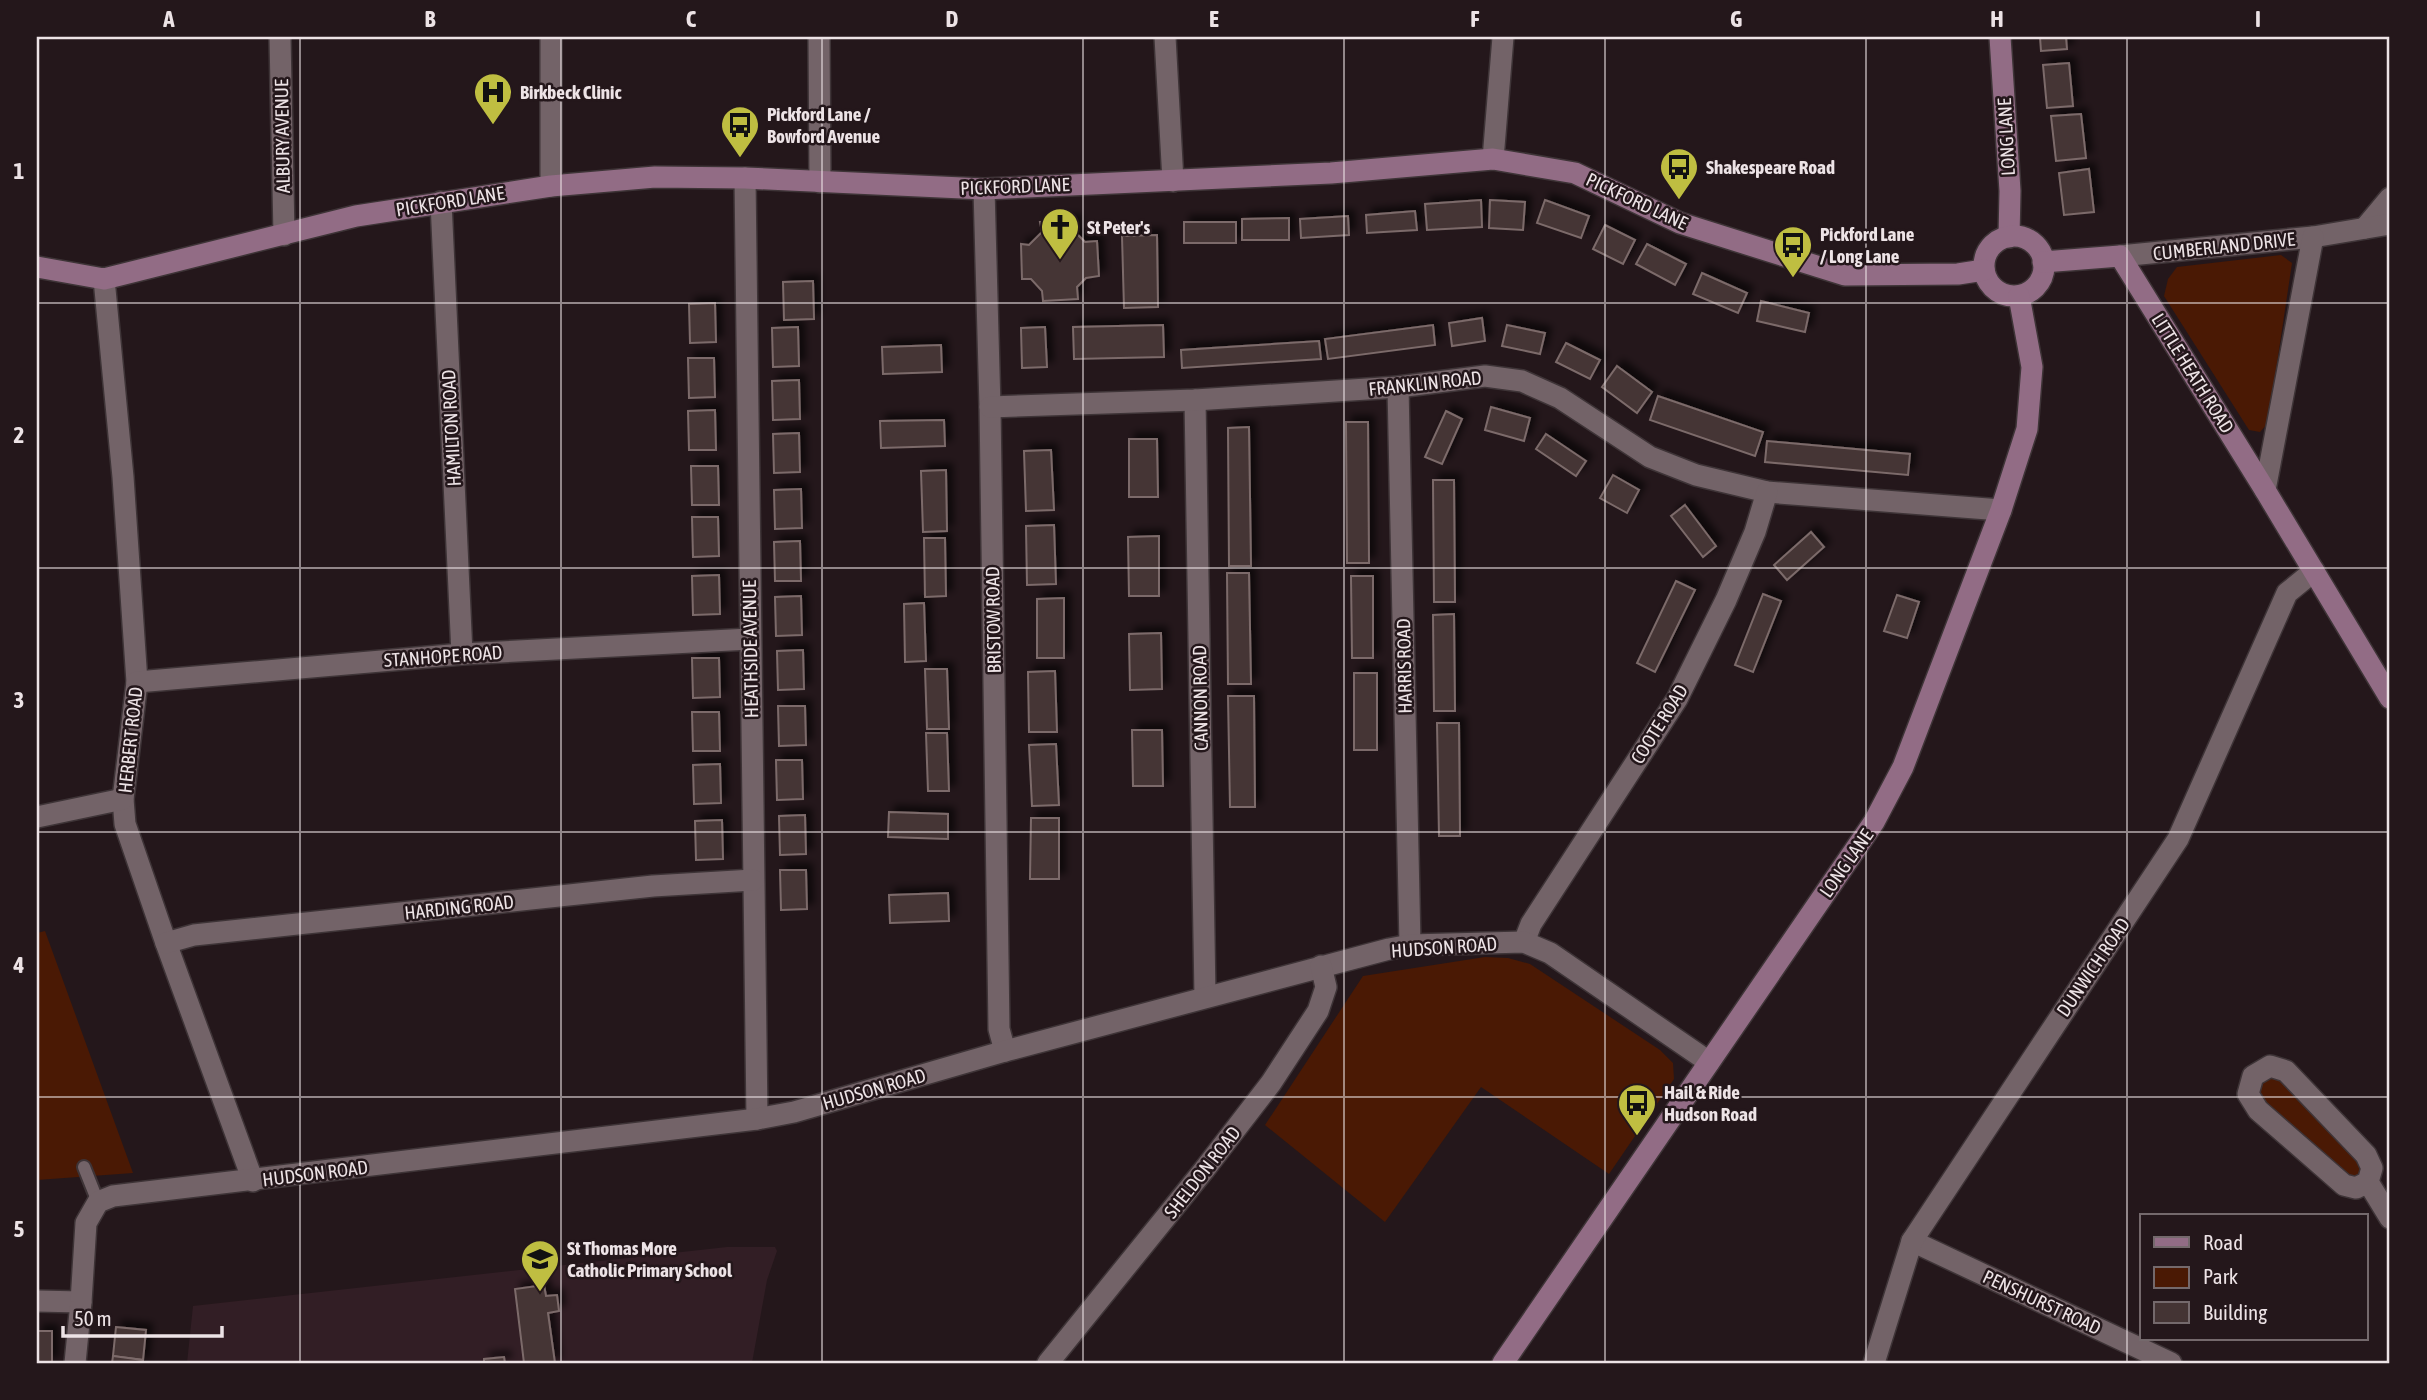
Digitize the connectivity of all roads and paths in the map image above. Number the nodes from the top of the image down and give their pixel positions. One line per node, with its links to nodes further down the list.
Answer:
1 (280, 37): 17 (street, ALBURY AVENUE)
2 (551, 37): 11 (street)
3 (819, 37): 10 (street)
4 (1166, 37): 9 (street)
5 (1503, 37): 7 (street)
6 (2000, 37): 18 (street, LONG LANE)
7 (1493, 159): 9 (street, PICKFORD LANE); 23 (street, PICKFORD LANE)
8 (745, 178): 10 (street, PICKFORD LANE); 11 (street, PICKFORD LANE); 33 (street, HEATHSIDE AVENUE)
9 (1173, 181): 12 (street, PICKFORD LANE)
10 (820, 182): 12 (street, PICKFORD LANE)
11 (551, 186): 14 (street, PICKFORD LANE)
12 (984, 189): 28 (street, BRISTOW ROAD)
13 (2390, 198): 16 (street)
14 (441, 202): 17 (street, PICKFORD LANE); 34 (street, HAMILTON ROAD)
15 (2390, 224): 16 (street, CUMBERLAND DRIVE)
16 (2364, 228): 19 (street, CUMBERLAND DRIVE)
17 (284, 235): 24 (street, PICKFORD LANE)
18 (2009, 237): 21 (street); 23 (street)
19 (2313, 237): 20 (street, CUMBERLAND DRIVE); 29 (street)
20 (2120, 256): 21 (street, CUMBERLAND DRIVE); 29 (street, LITTLE HEATH ROAD)
21 (2043, 262): 25 (street)
22 (37, 267): 24 (street, PICKFORD LANE)
23 (1984, 270): 25 (street)
24 (104, 279): 35 (street, HERBERT ROAD)
25 (2019, 296): 31 (street, LONG LANE)
26 (1398, 387): 27 (street, FRANKLIN ROAD); 30 (street, FRANKLIN ROAD); 42 (street, HARRIS ROAD)
27 (1195, 400): 28 (street, FRANKLIN ROAD); 44 (street, CANNON ROAD)
28 (990, 407): 45 (street, BRISTOW ROAD)
29 (2265, 490): 32 (street, LITTLE HEATH ROAD)
30 (1767, 492): 31 (street, FRANKLIN ROAD); 40 (street, COOTE ROAD)
31 (2001, 510): 46 (street, LONG LANE)
32 (2314, 571): 36 (street, LITTLE HEATH ROAD); 53 (street, DUNWICH ROAD)
33 (750, 639): 34 (street, STANHOPE ROAD); 39 (street, HEATHSIDE AVENUE)
34 (462, 654): 35 (street, STANHOPE ROAD)
35 (137, 682): 37 (street, HERBERT ROAD)
36 (2390, 698)
37 (123, 799): 38 (street); 41 (street, HERBERT ROAD)
38 (37, 817)
39 (753, 880): 41 (street, HARDING ROAD); 47 (street, HEATHSIDE AVENUE)
40 (1524, 942): 42 (street, HUDSON ROAD); 46 (street, HUDSON ROAD)
41 (166, 943): 49 (street, HERBERT ROAD)
42 (1410, 946): 43 (street, HUDSON ROAD)
43 (1321, 966): 44 (street, HUDSON ROAD); 57 (street, SHELDON ROAD)
44 (1205, 996): 45 (street, HUDSON ROAD)
45 (1005, 1051): 47 (street, HUDSON ROAD)
46 (1709, 1062): 58 (street, LONG LANE)
47 (757, 1119): 49 (street, HUDSON ROAD)
48 (84, 1167): 51 (lane)
49 (253, 1181): 51 (street, HUDSON ROAD)
50 (2368, 1182): 50 (street); 52 (street)
51 (98, 1202): 55 (street)
52 (2390, 1218)
53 (1912, 1241): 59 (street, DUNWICH ROAD); 60 (street, PENSHURST ROAD)
54 (37, 1301): 55 (street)
55 (81, 1302): 56 (street)
56 (75, 1363)
57 (1048, 1363)
58 (1503, 1363)
59 (1874, 1363)
60 (2171, 1363)

